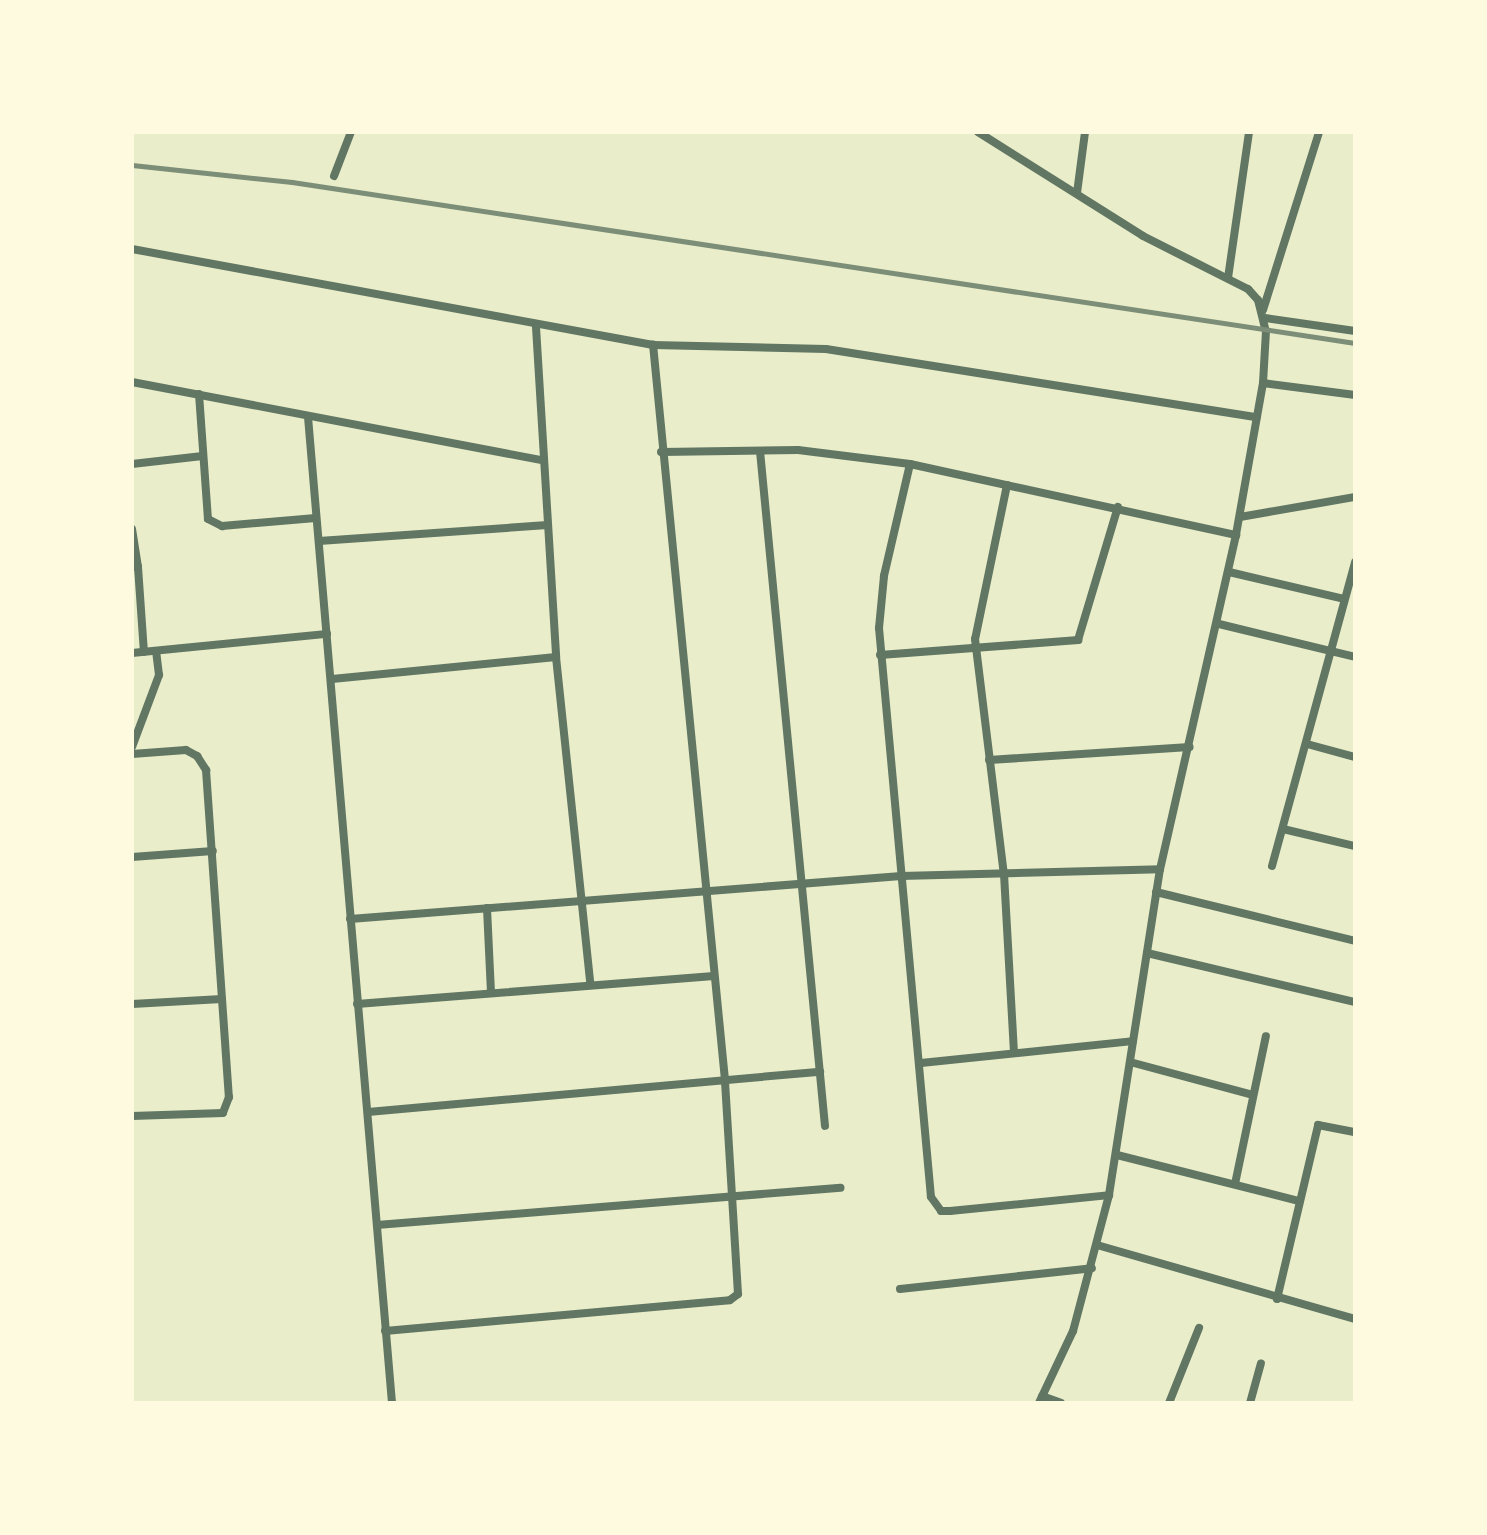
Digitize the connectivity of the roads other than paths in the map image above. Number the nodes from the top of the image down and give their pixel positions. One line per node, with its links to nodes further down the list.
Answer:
1 (351, 132): 6 (street)
2 (978, 132): 7 (street)
3 (1085, 132): 7 (street)
4 (1249, 132): 9 (street)
5 (1319, 132): 10 (street)
6 (334, 176)
7 (1077, 193): 9 (street)
8 (132, 249): 11 (street)
9 (1228, 278): 10 (street)
10 (1264, 314): 12 (street); 15 (street)
11 (536, 327): 13 (street); 23 (street)
12 (1355, 331)
13 (653, 345): 19 (street); 21 (street)
14 (132, 382): 16 (street)
15 (1263, 383): 17 (street); 19 (street)
16 (199, 394): 18 (street); 22 (street)
17 (1355, 395)
18 (308, 417): 23 (street); 30 (street)
19 (1257, 417): 29 (street)
20 (760, 451): 21 (street); 25 (street); 64 (street)
21 (661, 452): 65 (street)
22 (203, 456): 24 (street); 30 (street)
23 (542, 460): 31 (street)
24 (132, 464)
25 (910, 464): 26 (street); 46 (street)
26 (1007, 485): 28 (street); 42 (street)
27 (1355, 497): 29 (street)
28 (1118, 507): 33 (street); 42 (street)
29 (1240, 517): 33 (street)
30 (316, 518): 34 (street)
31 (547, 525): 34 (street); 47 (street)
32 (132, 529): 36 (street)
33 (1236, 535): 37 (street)
34 (319, 541): 40 (street)
35 (1355, 562): 38 (street)
36 (135, 567): 44 (street)
37 (1229, 572): 38 (street); 39 (street)
38 (1344, 599): 43 (street)
39 (1219, 624): 43 (street); 52 (street)
40 (327, 634): 41 (street); 49 (street)
41 (156, 651): 44 (street); 51 (street)
42 (976, 651): 46 (street); 55 (street)
43 (1329, 651): 48 (street); 50 (street)
44 (144, 652): 45 (street)
45 (132, 653)
46 (880, 655): 63 (street)
47 (556, 657): 49 (street); 67 (street)
48 (1355, 657)
49 (332, 679): 69 (street)
50 (1307, 744): 54 (street); 56 (street)
51 (132, 747)
52 (1190, 747): 55 (street); 61 (street)
53 (132, 754): 58 (street)
54 (1355, 757)
55 (989, 760): 62 (street)
56 (1283, 829): 57 (street); 60 (street)
57 (1355, 846)
58 (213, 851): 59 (street); 75 (street)
59 (132, 857)
60 (1272, 866)
61 (1160, 869): 62 (street); 66 (street)
62 (1004, 874): 63 (street); 81 (street)
63 (901, 876): 64 (street); 83 (street)
64 (803, 883): 65 (street); 84 (street)
65 (706, 892): 67 (street); 72 (street)
66 (1156, 892): 70 (street); 71 (street)
67 (583, 901): 68 (street); 73 (street)
68 (487, 908): 69 (street); 74 (street)
69 (350, 919): 78 (street)
70 (1355, 941)
71 (1147, 953): 76 (street); 80 (street)
72 (714, 976): 73 (street); 85 (street)
73 (590, 983): 74 (street)
74 (491, 992): 78 (street)
75 (222, 999): 77 (street); 88 (street)
76 (1355, 1002)
77 (132, 1004)
78 (357, 1004): 87 (street)
79 (1266, 1036): 86 (street)
80 (1133, 1041): 81 (street); 82 (street)
81 (1014, 1051): 83 (street)
82 (1130, 1062): 86 (street); 91 (street)
83 (921, 1063): 95 (street)
84 (820, 1072): 85 (street); 89 (street)
85 (725, 1080): 87 (street); 94 (street)
86 (1253, 1095): 92 (street)
87 (368, 1112): 97 (street)
88 (132, 1116)
89 (825, 1126)
90 (1355, 1132): 96 (street)
91 (1117, 1155): 92 (street); 95 (street)
92 (1235, 1184): 96 (street)
93 (841, 1188): 94 (street)
94 (733, 1195): 97 (street); 104 (street)
95 (1109, 1195): 98 (street)
96 (1299, 1201): 101 (street)
97 (377, 1225): 104 (street)
98 (1097, 1245): 99 (street); 101 (street)
99 (1092, 1268): 100 (street); 106 (street)
100 (900, 1289)
101 (1277, 1299): 102 (street)
102 (1355, 1319)
103 (1199, 1328): 109 (street)
104 (385, 1331): 107 (street)
105 (1261, 1363): 110 (street)
106 (1040, 1400): 108 (street)
107 (392, 1403)
108 (1061, 1403)
109 (1169, 1403)
110 (1250, 1403)

